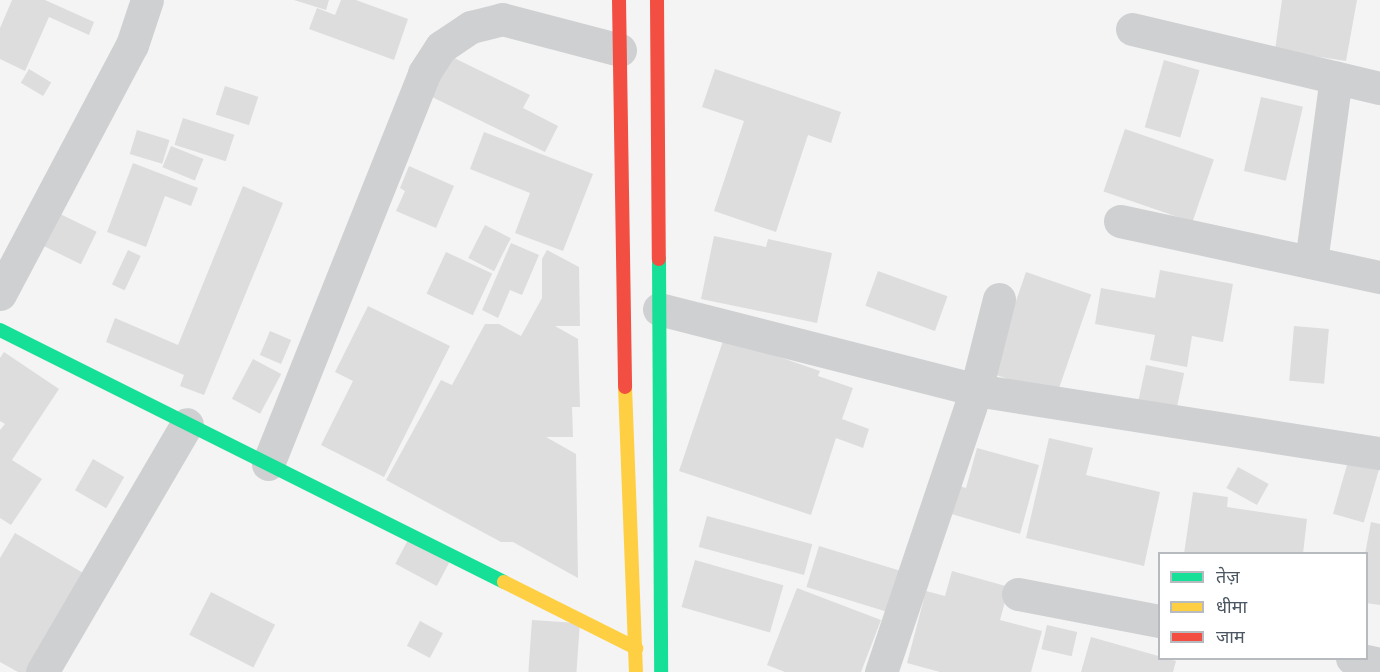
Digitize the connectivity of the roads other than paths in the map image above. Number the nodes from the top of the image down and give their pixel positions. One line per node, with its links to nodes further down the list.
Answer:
1 (147, 0): 11 (street)
2 (619, 0): 5 (main road)
3 (657, 0): 13 (main road)
4 (1132, 29): 6 (street)
5 (620, 50): 18 (street); 21 (main road)
6 (1336, 78): 7 (street); 9 (street)
7 (1380, 88)
8 (1120, 221): 9 (street)
9 (1311, 262): 10 (street)
10 (1380, 277)
11 (0, 294)
12 (999, 299): 15 (street)
13 (659, 309): 15 (street); 26 (main road)
14 (2, 336): 16 (main road)
15 (976, 390): 17 (street); 27 (street)
16 (188, 424): 18 (main road); 24 (street)
17 (1380, 453)
18 (268, 464): 21 (main road)
19 (1018, 594): 20 (street)
20 (1158, 621)
21 (636, 648): 25 (main road)
22 (1361, 660): 23 (street)
23 (1380, 664)
24 (42, 672)
25 (636, 672)
26 (661, 672)
27 (881, 672)

